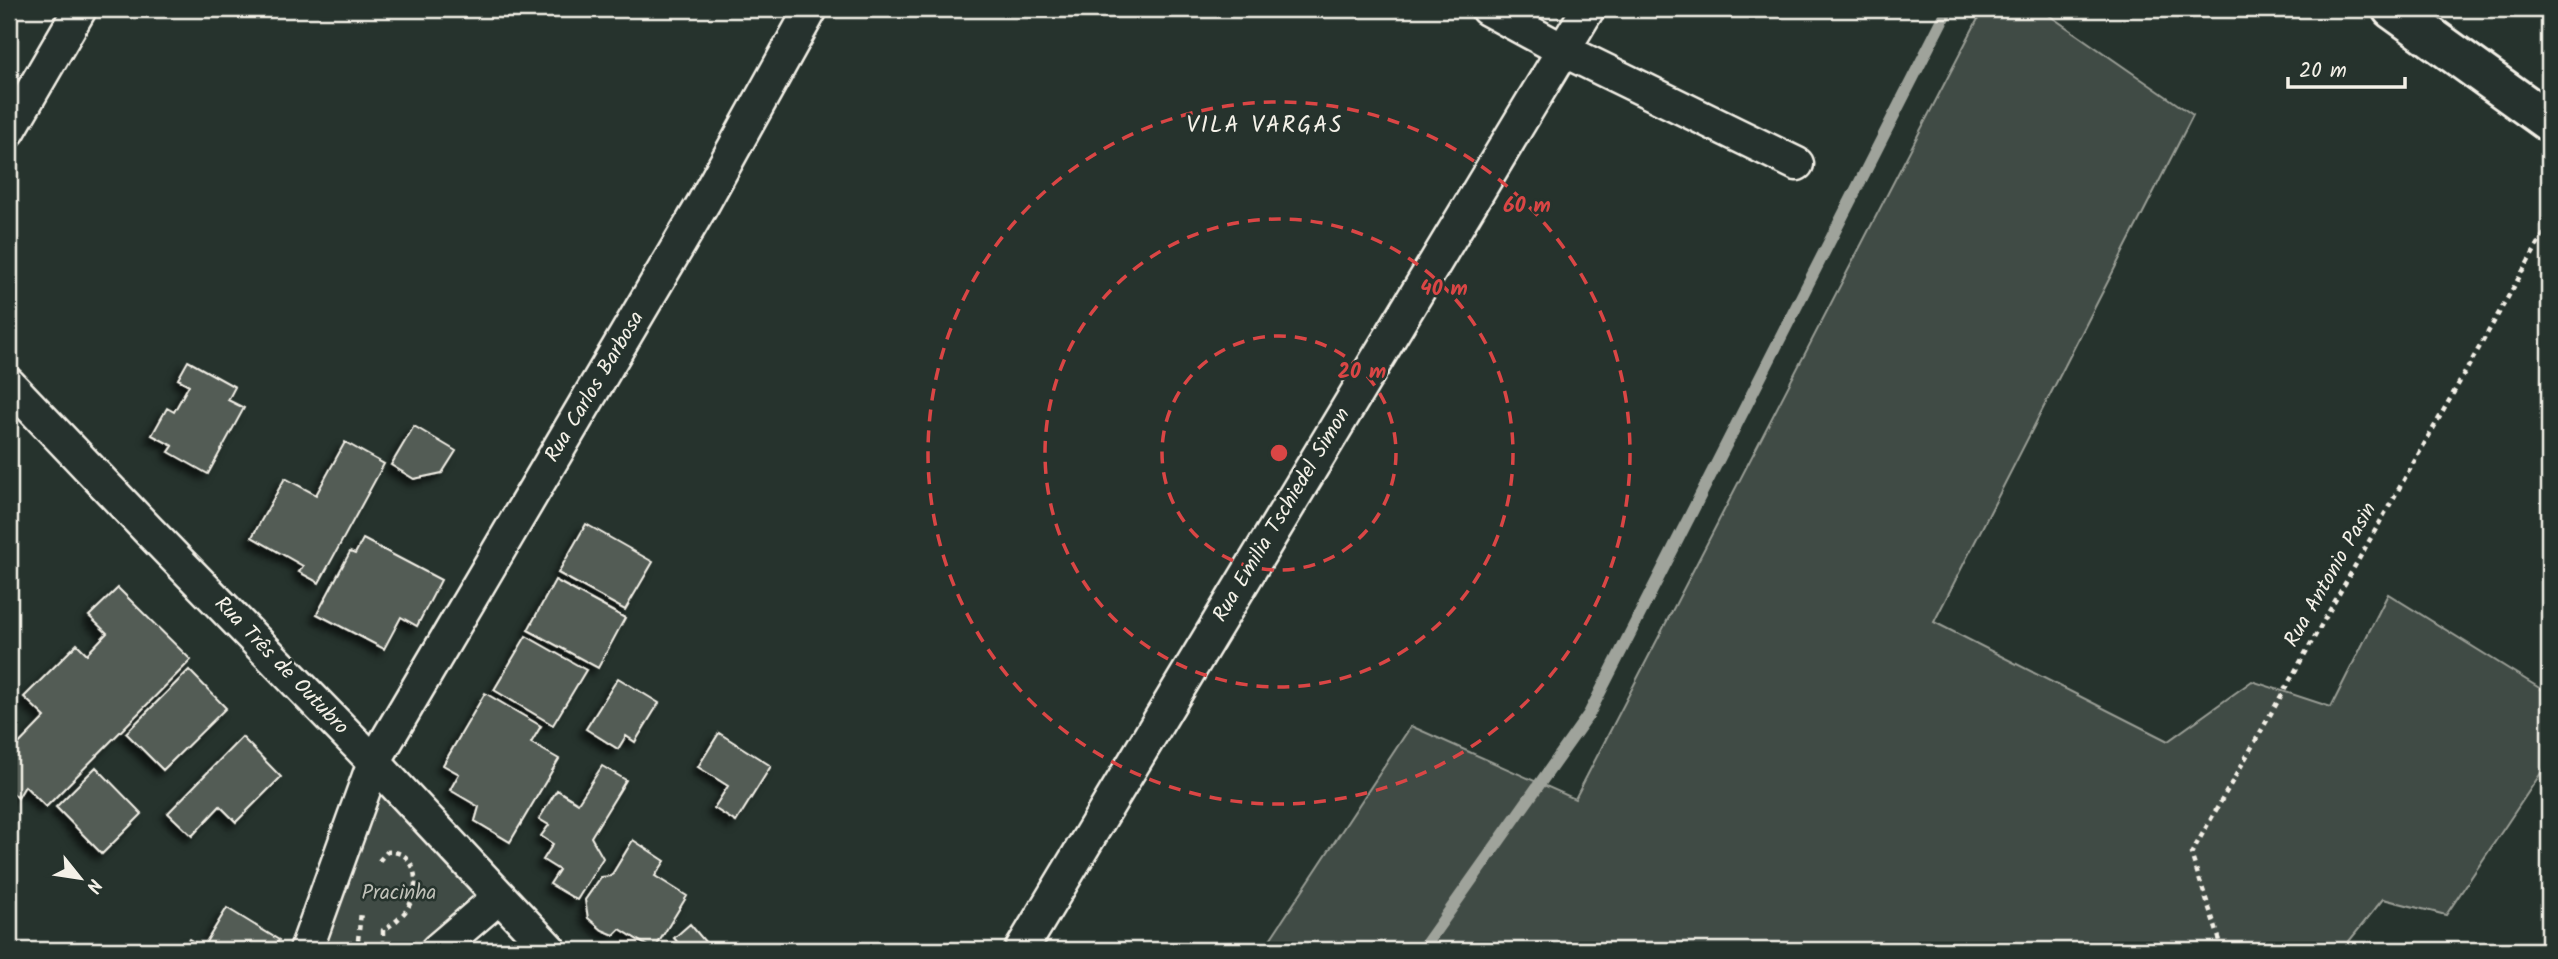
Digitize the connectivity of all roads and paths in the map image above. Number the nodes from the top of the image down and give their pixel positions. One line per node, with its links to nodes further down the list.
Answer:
1 (80, 9): 8 (street)
2 (811, 9): 12 (street, Rua Carlos Barbosa)
3 (1487, 9): 6 (street)
4 (1588, 9): 6 (street, Rua Emilia Tschiedel Simon)
5 (2392, 9): 7 (main road)
6 (1563, 50): 9 (street); 21 (street, Rua Emilia Tschiedel Simon)
7 (2549, 122)
8 (9, 131)
9 (1797, 164)
10 (2549, 225): 22 (path, Rua Antonio Pasin)
11 (9, 384): 12 (street, Rua Três de Outubro)
12 (374, 762): 14 (street, Rua Três de Outubro); 16 (street, Rua Carlos Barbosa)
13 (376, 867): 18 (path)
14 (499, 897): 19 (street); 20 (street, Rua Três de Outubro)
15 (363, 901): 17 (path)
16 (306, 950)
17 (357, 950)
18 (383, 950)
19 (437, 950)
20 (550, 950)
21 (1021, 950)
22 (2222, 950)

